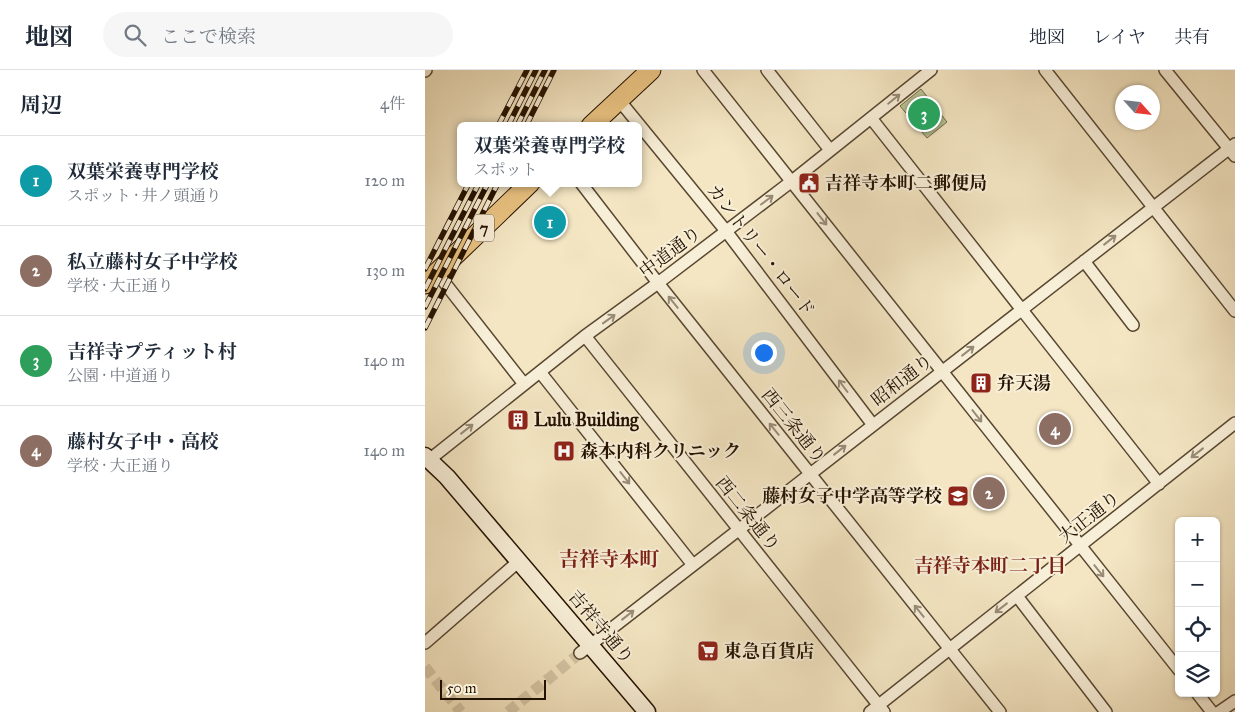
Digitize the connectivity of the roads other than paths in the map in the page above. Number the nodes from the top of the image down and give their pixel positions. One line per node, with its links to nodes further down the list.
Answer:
1 (651, 70): 7 (main road)
2 (703, 70): 14 (street)
3 (767, 70): 13 (street)
4 (931, 70): 8 (street, 中道通り, one-way to 4)
5 (1045, 70): 17 (street)
6 (1165, 70): 12 (street)
7 (619, 100): 9 (main road); 10 (street, カントリー・ロード)
8 (871, 118): 13 (street, 中道通り); 22 (street)
9 (595, 122)
10 (637, 122)
11 (642, 128): 18 (street, カントリー・ロード)
12 (1233, 149): 17 (street, 昭和通り)
13 (830, 150): 14 (street, 中道通り)
14 (792, 181): 18 (street, 中道通り, one-way to 14); 26 (street, one-way to 26)
15 (526, 187): 20 (main road, 7)
16 (584, 187): 21 (street, 西三条通り)
17 (1153, 207): 19 (street, 昭和通り, one-way to 17); 23 (street)
18 (726, 231): 21 (street, 中道通り); 30 (street, カントリー・ロード, one-way to 18)
19 (1084, 261): 22 (street, 昭和通り); 24 (street)
20 (431, 279): 28 (street)
21 (658, 283): 25 (street, 中道通り, one-way to 21); 32 (street, 西三条通り, one-way to 21)
22 (1022, 309): 26 (street, 昭和通り, one-way to 22); 33 (street)
23 (1235, 311)
24 (1133, 325)
25 (585, 336): 27 (street, 中道通り); 34 (street, 西二条通り)
26 (942, 371): 30 (street, 昭和通り); 35 (street, one-way to 35)
27 (540, 372): 28 (street, 中道通り); 37 (street, one-way to 37)
28 (524, 384): 31 (street, 中道通り, one-way to 28)
29 (1235, 423): 33 (street, 大正通り, one-way to 33)
30 (873, 425): 32 (street, 昭和通り, one-way to 30)
31 (426, 460): 36 (main road, 吉祥寺通り)
32 (810, 474): 34 (street, 昭和通り); 41 (street, 西三条通り, one-way to 32)
33 (1159, 484): 35 (street, 大正通り)
34 (738, 530): 37 (street, 昭和通り); 45 (street, 西二条通り)
35 (1080, 546): 38 (street, 大正通り); 42 (street, one-way to 42)
36 (519, 561): 39 (street); 40 (main road, 吉祥寺通り)
37 (693, 565): 40 (street, 昭和通り, one-way to 37)
38 (1017, 596): 41 (street, 大正通り, one-way to 41); 48 (street)
39 (425, 643)
40 (585, 649): 46 (main road, 吉祥寺通り)
41 (950, 649): 45 (street, 大正通り); 47 (street, 西三条通り)
42 (1175, 665)
43 (1200, 697): 49 (street)
44 (1235, 701): 50 (street)
45 (877, 710)
46 (647, 712)
47 (1000, 712)
48 (1106, 712)
49 (1212, 712)
50 (1219, 712)

